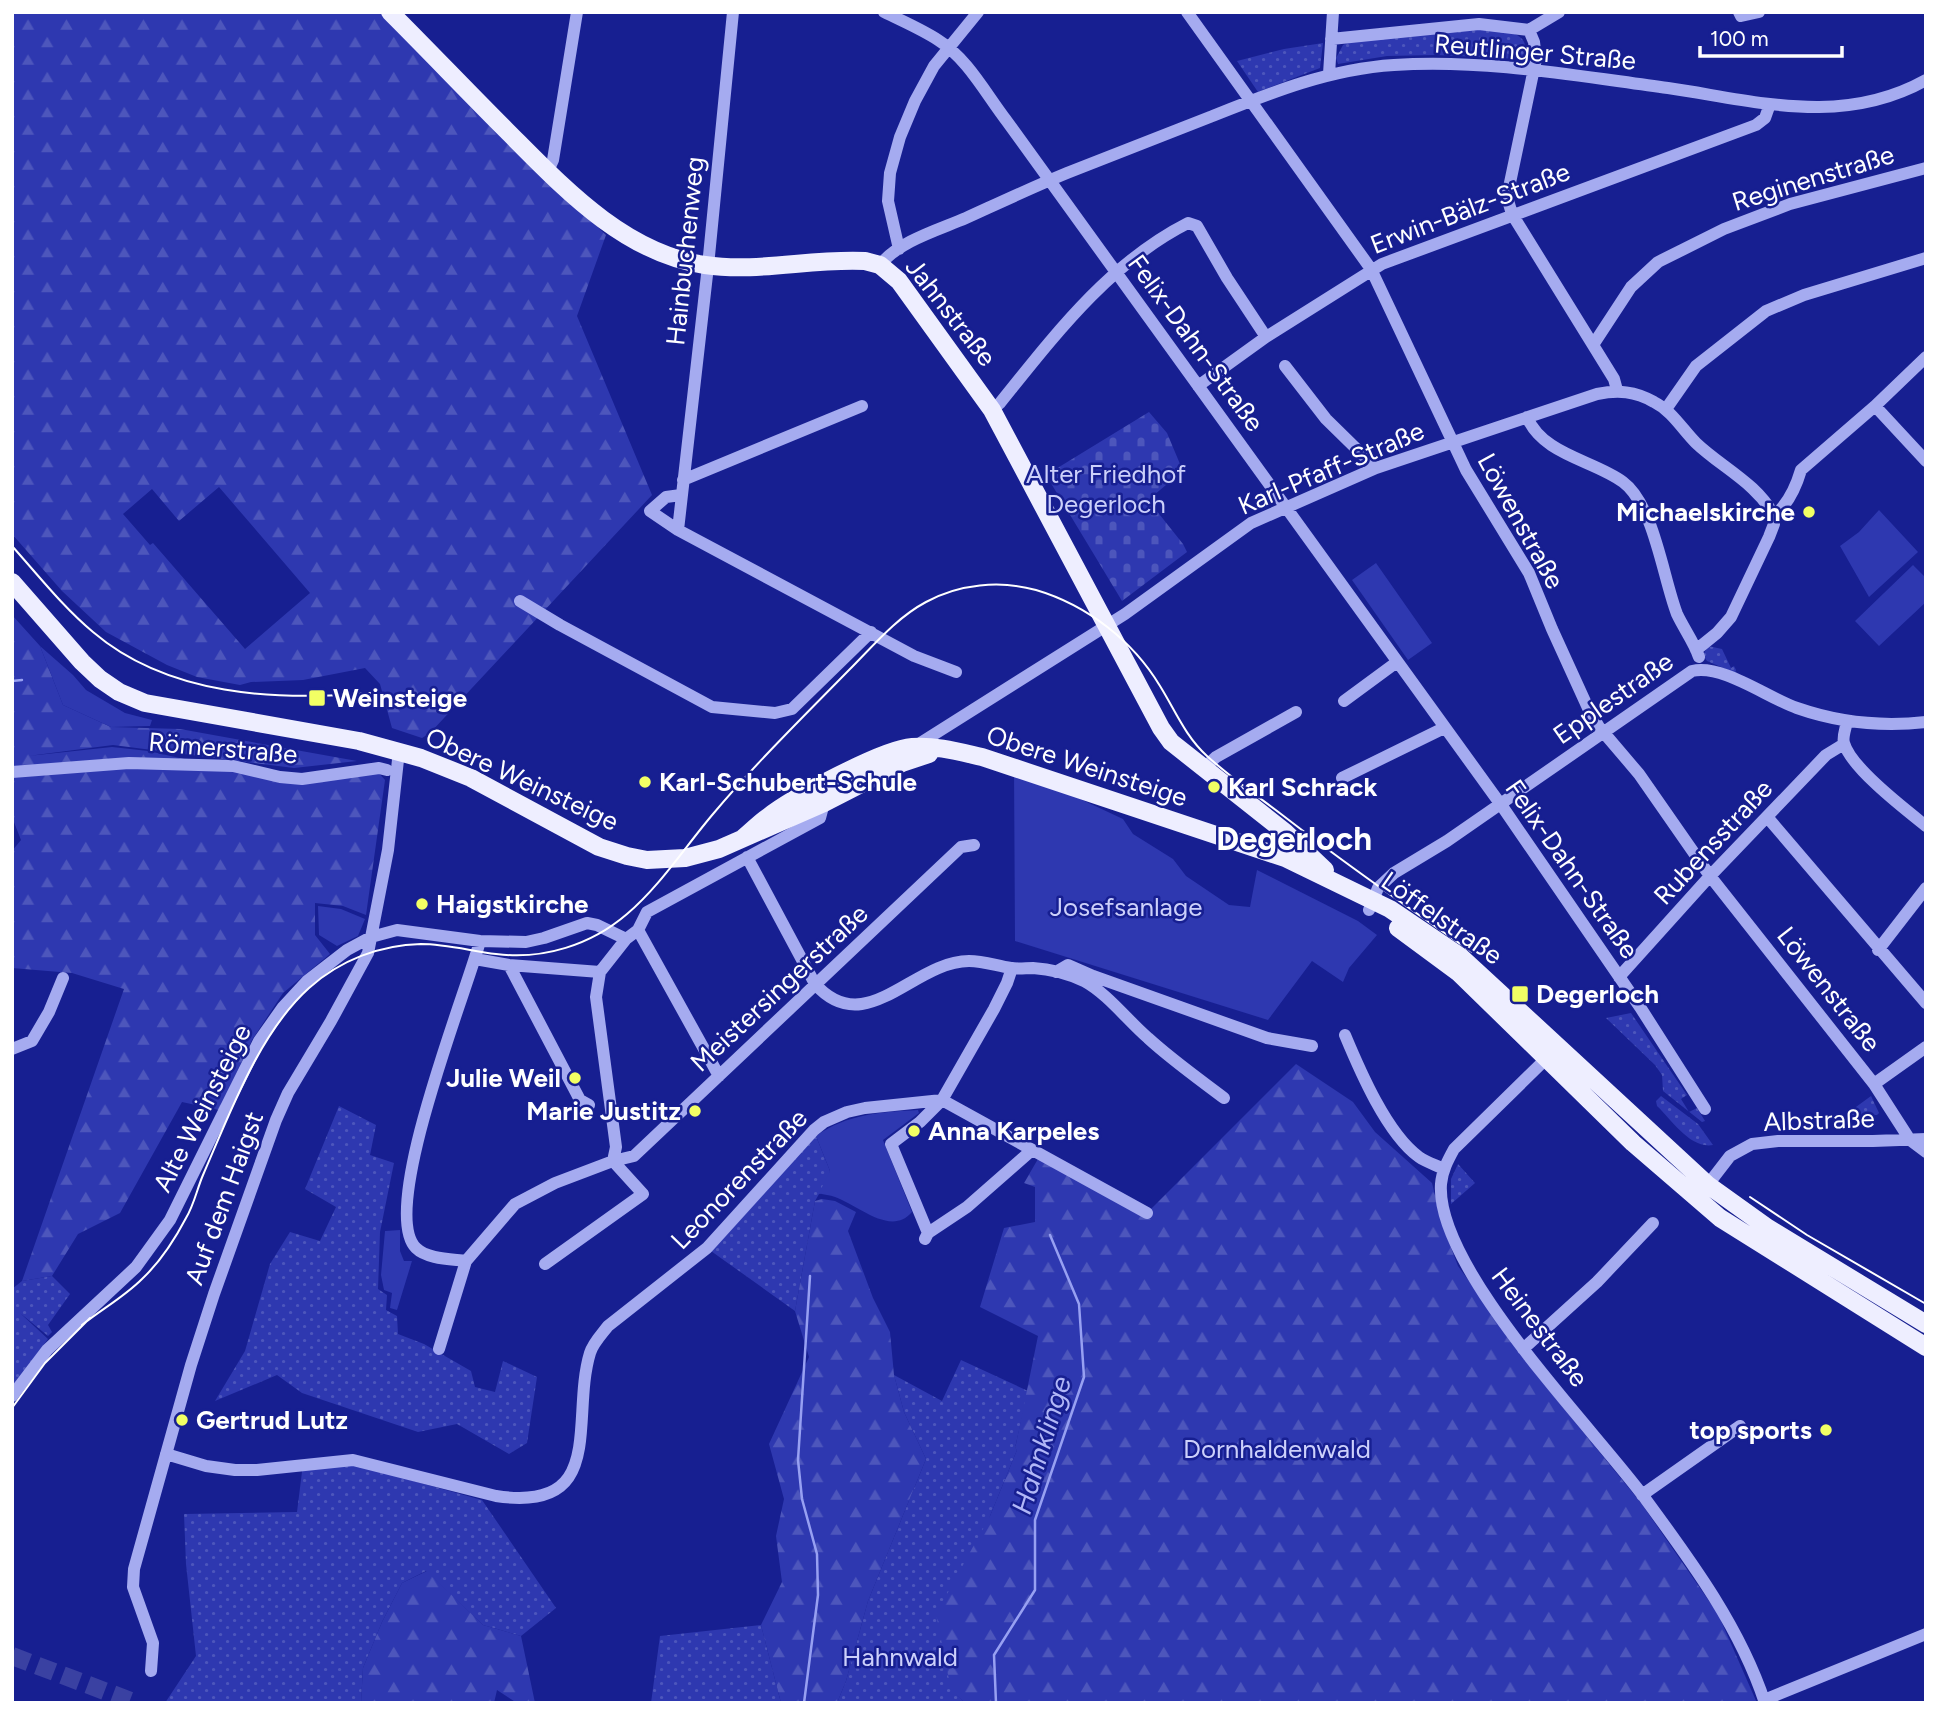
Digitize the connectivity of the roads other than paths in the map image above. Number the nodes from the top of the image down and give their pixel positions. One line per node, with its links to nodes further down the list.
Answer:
1 (390, 12): 21 (main road, Jahnstraße)
2 (577, 12): 21 (street)
3 (733, 12): 26 (street, Hainbuchenweg)
4 (884, 12): 14 (street, Felix-Dahn-Straße)
5 (978, 12): 14 (street)
6 (1187, 12): 18 (street, Löwenstraße)
7 (1333, 12): 13 (street)
8 (1559, 12): 12 (street)
9 (1739, 12): 10 (street)
10 (1759, 12)
11 (1482, 18): 12 (street, Reutlinger Straße); 13 (street, Reutlinger Straße)
12 (1529, 30): 15 (street)
13 (1331, 39): 16 (street)
14 (950, 49): 22 (street, Felix-Dahn-Straße); 24 (street)
15 (1534, 70): 16 (street, Reutlinger Straße); 19 (street, Reutlinger Straße); 23 (street)
16 (1329, 74): 18 (street, Reutlinger Straße)
17 (1926, 80): 19 (street, Reutlinger Straße)
18 (1251, 101): 22 (street, Reutlinger Straße); 28 (street, Löwenstraße)
19 (1770, 104): 23 (street, Erwin-Bälz-Straße)
20 (1926, 168): 31 (street, Reginenstraße)
21 (548, 171): 26 (main road, Jahnstraße)
22 (1050, 180): 24 (street, Reutlinger Straße); 29 (street, Felix-Dahn-Straße)
23 (1512, 214): 28 (street, Erwin-Bälz-Straße); 31 (street)
24 (899, 249): 27 (street, Reutlinger Straße)
25 (1926, 257): 38 (street)
26 (708, 265): 27 (main road, Jahnstraße); 44 (street, Hainbuchenweg)
27 (880, 265): 39 (main road, Jahnstraße)
28 (1371, 269): 30 (street, Erwin-Bälz-Straße); 41 (street, Löwenstraße)
29 (1116, 272): 30 (street); 34 (street, Felix-Dahn-Straße); 39 (street)
30 (1266, 337): 34 (street, Erwin-Bälz-Straße)
31 (1593, 345): 35 (street)
32 (1926, 357): 37 (street)
33 (1284, 366): 43 (street)
34 (1198, 386): 46 (street, Felix-Dahn-Straße)
35 (1617, 390): 38 (street); 40 (street, Karl-Pfaff-Straße)
36 (863, 406): 44 (street)
37 (1875, 406): 42 (street); 47 (street)
38 (1666, 409): 47 (street)
39 (992, 410): 51 (main road, Jahnstraße)
40 (1527, 417): 41 (street, Karl-Pfaff-Straße); 53 (street)
41 (1452, 442): 43 (street, Karl-Pfaff-Straße); 62 (street, Löwenstraße)
42 (1926, 461)
43 (1376, 468): 46 (street, Karl-Pfaff-Straße)
44 (684, 480): 45 (street, Hainbuchenweg)
45 (681, 495): 48 (street, Hainbuchenweg); 48 (street)
46 (1286, 507): 51 (street, Karl-Pfaff-Straße); 54 (street, Felix-Dahn-Straße)
47 (1773, 516): 53 (street)
48 (678, 530): 52 (street)
49 (12, 582): 66 (main road, Obere Weinsteige)
50 (520, 601): 52 (street)
51 (1107, 625): 64 (street, Karl-Pfaff-Straße); 67 (main road, Jahnstraße)
52 (871, 632): 56 (street)
53 (1696, 650): 55 (street)
54 (1397, 662): 57 (street); 61 (street, Felix-Dahn-Straße)
55 (1702, 669): 59 (street, Epplestraße); 62 (street, Epplestraße)
56 (956, 672)
57 (1344, 701)
58 (1296, 712): 67 (street)
59 (1847, 721): 60 (street, Epplestraße); 63 (street)
60 (1926, 722)
61 (1444, 728): 71 (street); 73 (street, Felix-Dahn-Straße)
62 (1604, 732): 73 (street, Epplestraße); 83 (street, Löwenstraße)
63 (1844, 744): 74 (street, Rubensstraße); 75 (street)
64 (913, 747): 65 (main road, Obere Weinsteige); 70 (main road); 76 (main road, Obere Weinsteige)
65 (950, 750): 70 (main road, Obere Weinsteige); 79 (main road, Obere Weinsteige)
66 (399, 751): 76 (main road, Obere Weinsteige); 89 (street, Auf dem Haigst)
67 (1204, 768): 77 (main road, Jahnstraße)
68 (387, 770): 69 (street, Römerstraße)
69 (12, 772)
70 (883, 772): 72 (main road, Obere Weinsteige)
71 (1342, 778)
72 (824, 803): 76 (main road, Obere Weinsteige); 81 (street)
73 (1500, 804): 87 (street, Epplestraße); 98 (street, Felix-Dahn-Straße)
74 (1768, 818): 83 (street, Rubensstraße); 92 (street)
75 (1926, 826)
76 (743, 838)
77 (1290, 838): 80 (main road); 82 (main road, Jahnstraße); 84 (main road, Jahnstraße)
78 (974, 845): 100 (street, Meistersingerstraße)
79 (1247, 846): 80 (main road, Löffelstraße); 85 (main road, Löffelstraße)
80 (1273, 853): 82 (main road, Löffelstraße)
81 (747, 857): 88 (street); 100 (street)
82 (1305, 866): 84 (main road, Löffelstraße); 85 (main road, Jahnstraße)
83 (1710, 876): 98 (street, Rubensstraße); 108 (street, Löwenstraße)
84 (1335, 880): 87 (main road, Löffelstraße)
85 (1315, 883): 87 (main road, Löffelstraße)
86 (1926, 888): 92 (street)
87 (1370, 905): 106 (main road, Löffelstraße)
88 (638, 930): 90 (street); 107 (street)
89 (371, 937): 91 (street, Alte Weinsteige); 129 (street, Alte Weinsteige); 131 (street, Auf dem Haigst)
90 (626, 939): 91 (street, Alte Weinsteige); 96 (street)
91 (480, 941): 93 (street)
92 (1878, 950): 101 (street)
93 (475, 959): 94 (street); 123 (street)
94 (509, 965): 96 (street); 111 (street)
95 (1012, 968): 97 (street); 100 (street); 110 (street)
96 (600, 972): 117 (street)
97 (1056, 972): 103 (street); 109 (street)
98 (1619, 977): 112 (street, Felix-Dahn-Straße)
99 (62, 978): 105 (street)
100 (815, 984): 107 (street, Meistersingerstraße)
101 (1926, 1003)
102 (1345, 1035): 118 (street)
103 (1312, 1045)
104 (1926, 1047): 108 (street)
105 (12, 1049)
106 (1553, 1053): 118 (street); 119 (main road, Löffelstraße); 120 (main road, Löffelstraße)
107 (719, 1076): 117 (street, Meistersingerstraße)
108 (1874, 1084): 114 (street, Löwenstraße)
109 (1224, 1098)
110 (942, 1100): 115 (street); 115 (street); 131 (street, Leonorenstraße)
111 (589, 1105)
112 (1705, 1109)
113 (1926, 1139): 114 (street, Albstraße)
114 (1910, 1140): 116 (street); 119 (street, Albstraße)
115 (1032, 1150): 121 (street)
116 (1926, 1152)
117 (613, 1161): 123 (street, Meistersingerstraße); 124 (street)
118 (1444, 1169): 128 (street, Heinestraße)
119 (1708, 1185): 120 (street, Albstraße); 125 (main road, Löffelstraße)
120 (1697, 1199): 126 (main road, Löffelstraße)
121 (1147, 1213)
122 (1653, 1223): 128 (street)
123 (466, 1261): 127 (street)
124 (545, 1264)
125 (1926, 1324)
126 (1926, 1347)
127 (439, 1349)
128 (1523, 1349): 132 (street, Heinestraße)
129 (12, 1396)
130 (1740, 1426): 132 (street)
131 (166, 1454): 134 (street, Auf dem Haigst)
132 (1642, 1495): 135 (street, Heinestraße)
133 (1926, 1634): 135 (street)
134 (151, 1671)
135 (1765, 1701)

